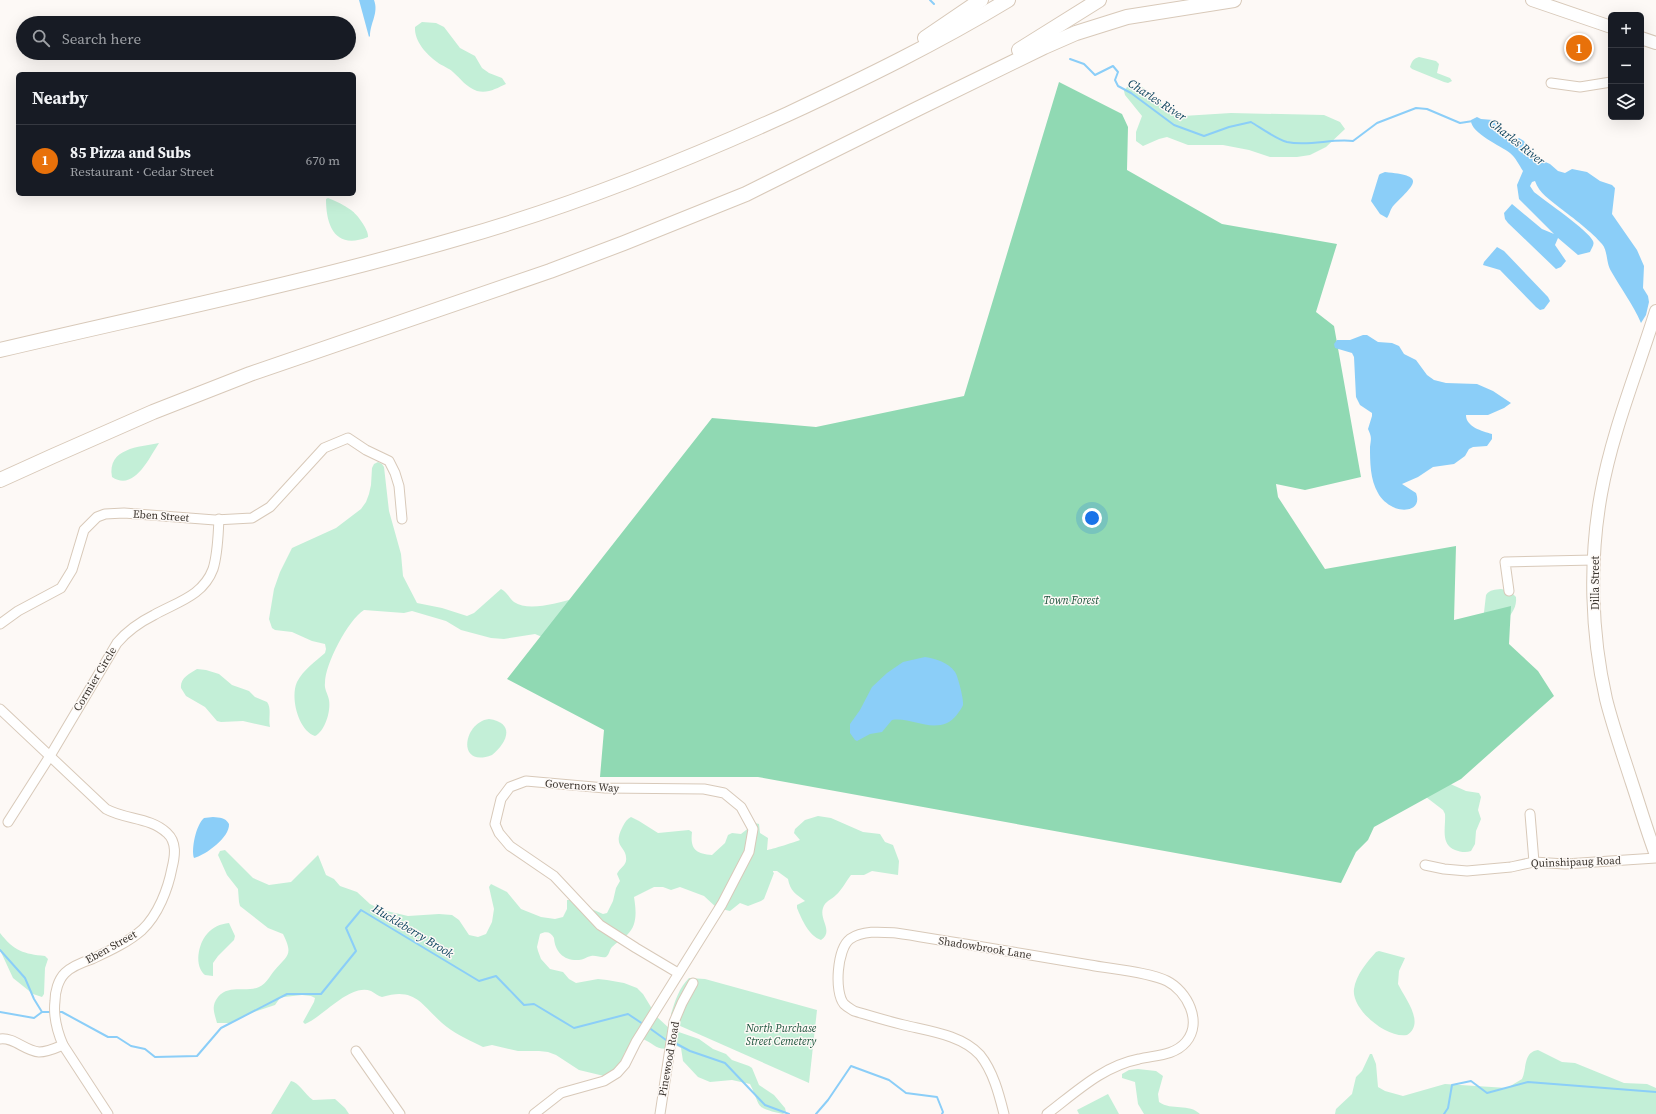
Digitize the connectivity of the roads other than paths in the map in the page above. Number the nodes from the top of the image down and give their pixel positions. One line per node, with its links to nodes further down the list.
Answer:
1 (981, 0): 9 (highway)
2 (1008, 0): 9 (highway)
3 (1099, 0): 12 (highway)
4 (1234, 0): 12 (highway)
5 (1532, 0): 6 (main road)
6 (1608, 27)
7 (1644, 39): 8 (main road)
8 (1656, 43)
9 (877, 72): 14 (highway)
10 (1608, 82): 11 (street)
11 (1551, 83)
12 (917, 109): 15 (highway)
13 (1654, 317): 18 (main road, Dilla Street)
14 (0, 350)
15 (0, 480)
16 (402, 519): 17 (street, Eben Street)
17 (219, 520): 20 (street, Eben Street); 22 (street, Cormier Circle)
18 (1594, 560): 19 (street); 25 (main road, Dilla Street)
19 (1509, 591)
20 (0, 624)
21 (0, 709): 22 (street, Eben Street)
22 (50, 756): 24 (street, Cormier Circle); 32 (street, Eben Street)
23 (1530, 814): 27 (street)
24 (8, 822)
25 (1656, 855)
26 (1656, 858): 27 (street, Quinshipaug Road)
27 (1534, 862): 28 (street, Quinshipaug Road)
28 (1425, 865)
29 (678, 973): 29 (street, Governors Way); 36 (street, Governors Way)
30 (693, 983): 37 (street, Pinewood Road)
31 (0, 1039): 32 (street)
32 (63, 1045): 34 (street, Eben Street)
33 (356, 1052): 35 (street)
34 (108, 1114)
35 (400, 1114)
36 (534, 1114)
37 (660, 1114)
38 (1004, 1114): 39 (street, Shadowbrook Lane)
39 (1047, 1114)

